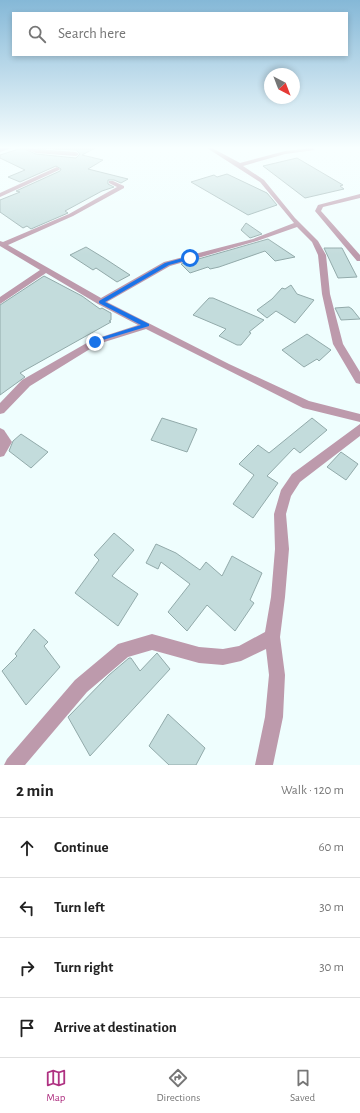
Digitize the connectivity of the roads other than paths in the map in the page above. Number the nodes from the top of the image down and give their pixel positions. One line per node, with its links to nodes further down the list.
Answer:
1 (25, 184): 4 (street)
2 (115, 184): 7 (street)
3 (263, 184): 6 (street)
4 (0, 195)
5 (360, 196): 8 (street)
6 (298, 224): 11 (street); 13 (street)
7 (2, 243): 9 (street)
8 (360, 259)
9 (46, 268): 10 (street); 11 (street)
10 (0, 301)
11 (101, 302): 12 (street)
12 (147, 325): 14 (street); 15 (street)
13 (360, 380)
14 (0, 410)
15 (360, 418)
16 (360, 429): 19 (street)
17 (0, 433): 18 (street)
18 (0, 452)
19 (272, 637): 20 (street); 21 (street)
20 (13, 765)
21 (264, 765)

